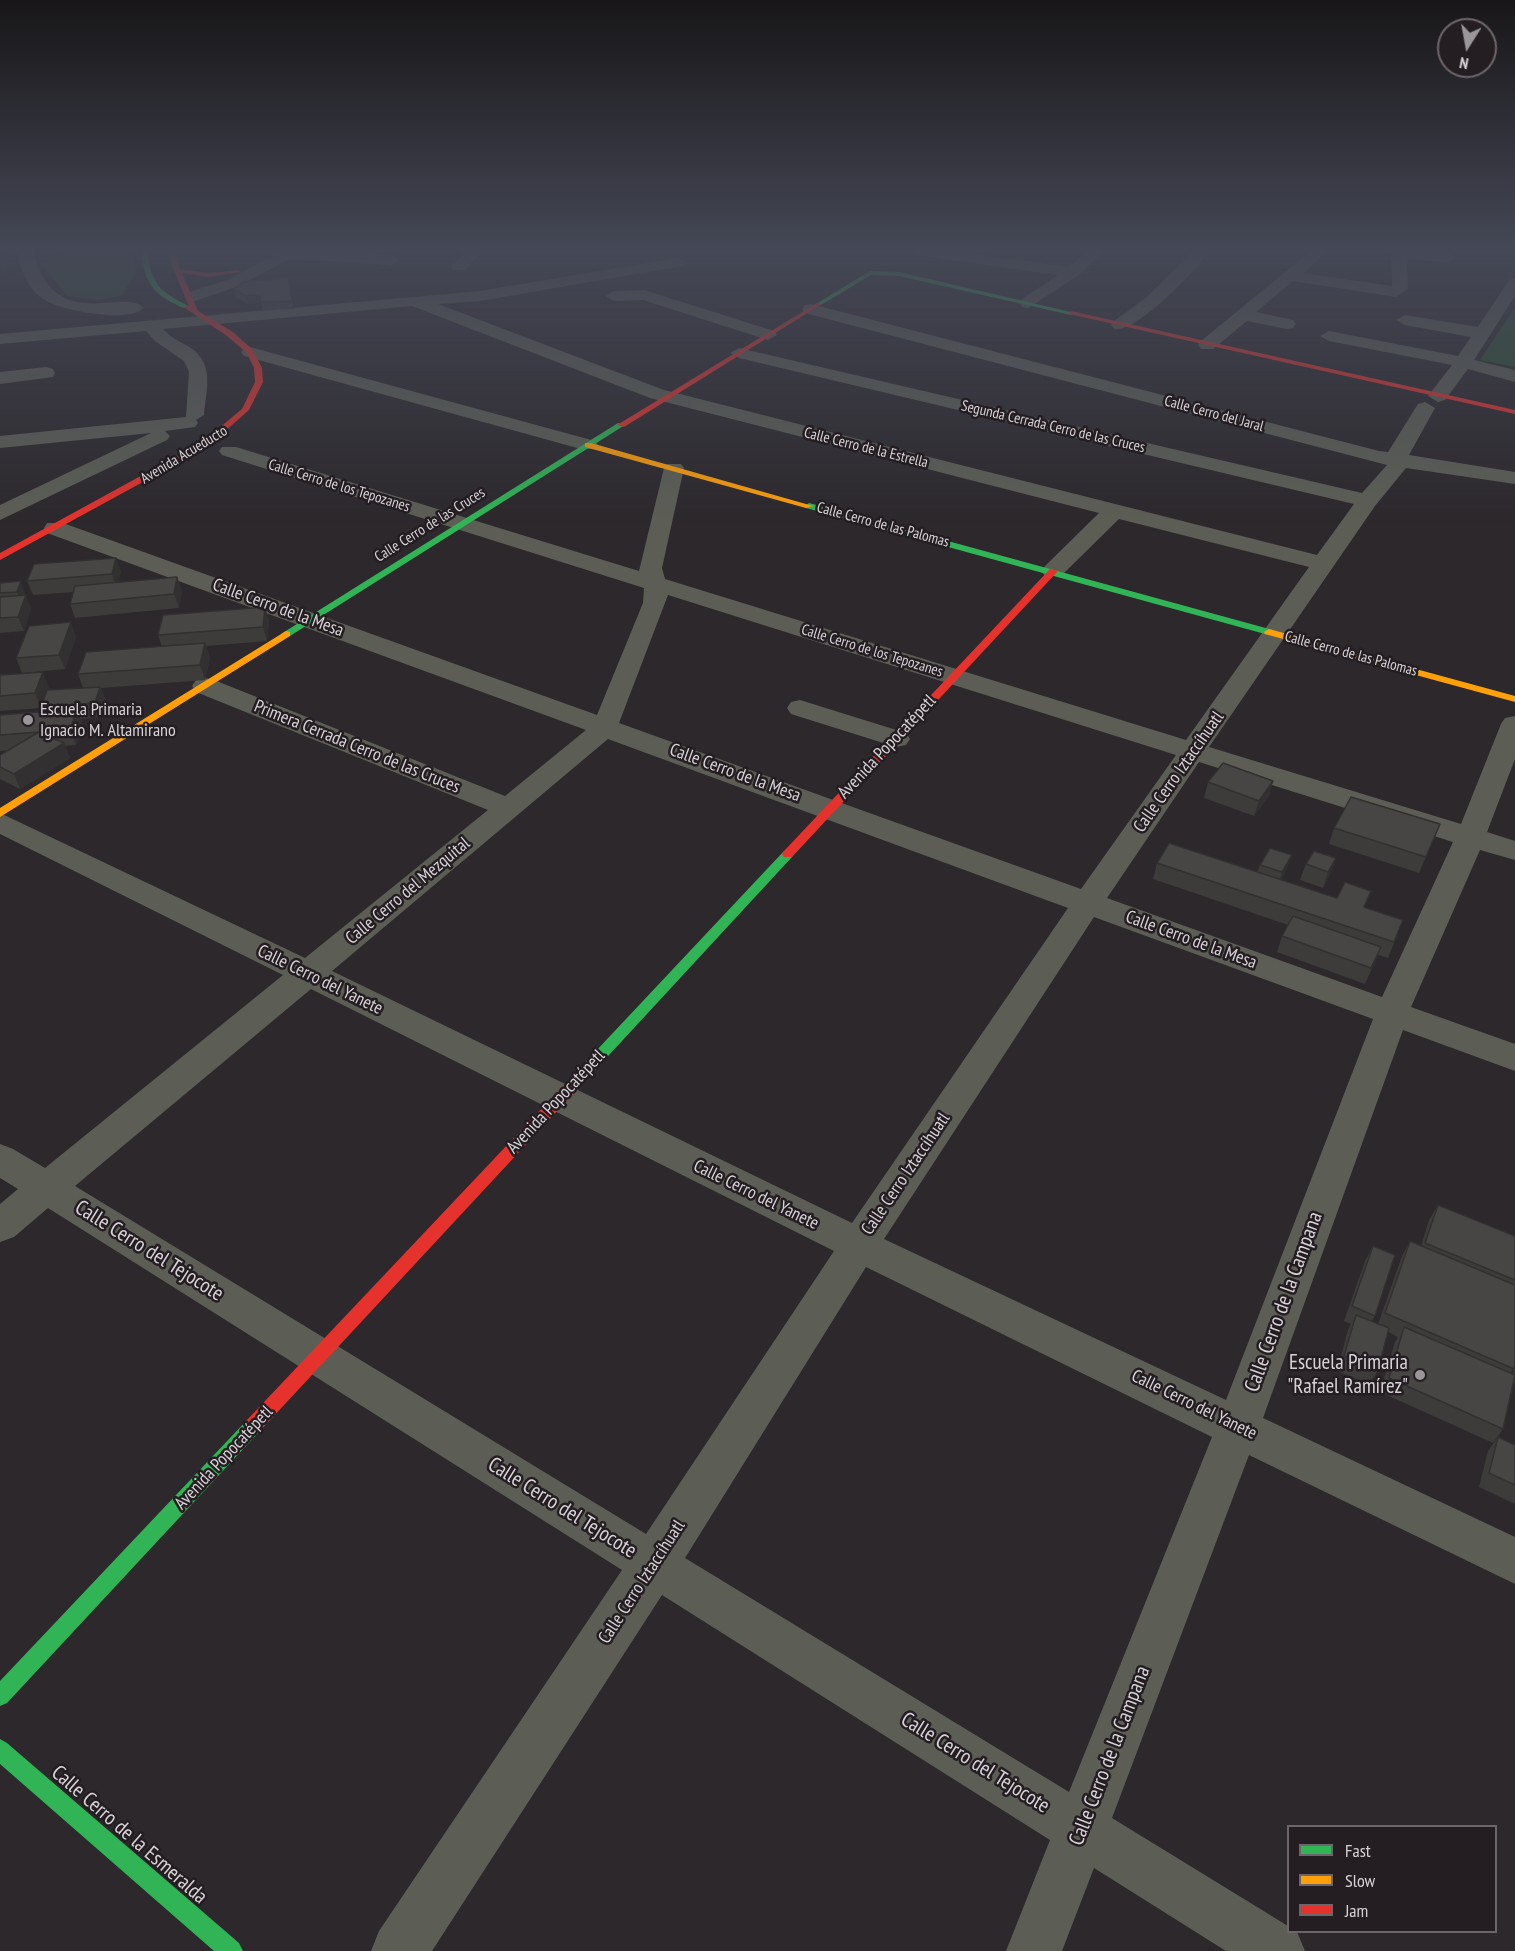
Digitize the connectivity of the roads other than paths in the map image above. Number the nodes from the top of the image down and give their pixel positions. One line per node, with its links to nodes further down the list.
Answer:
1 (168, 341): 21 (street, Avenida Acueducto)
2 (238, 341): 11 (street)
3 (520, 341): 17 (street, Calle Cerro de la Estrella)
4 (759, 341): 12 (street, Calle Cerro de las Cruces)
5 (935, 341): 24 (street, Calle Cerro del Jaral)
6 (1190, 341): 10 (street)
7 (1212, 341): 10 (street)
8 (1354, 341): 13 (street)
9 (1476, 341): 13 (street, Calle Cerro Iztaccíhuatl)
10 (1207, 345): 18 (street)
11 (250, 352): 22 (street, Calle Cerro de las Palomas); 31 (street, Avenida Acueducto)
12 (740, 353): 17 (street, Calle Cerro de las Cruces); 27 (street, Segunda Cerrada Cerro de las Cruces)
13 (1463, 363): 15 (street); 18 (street, Calle Cerro Iztaccíhuatl)
14 (46, 373): 16 (street)
15 (1515, 376)
16 (0, 378)
17 (667, 397): 22 (street, Calle Cerro de las Cruces); 28 (street, Calle Cerro de la Estrella)
18 (1432, 402): 19 (street); 24 (street, Calle Cerro Iztaccíhuatl)
19 (1515, 412)
20 (160, 436): 29 (street, Avenida Acueducto)
21 (0, 442)
22 (588, 445): 25 (street, Calle Cerro de las Palomas); 30 (street, Calle Cerro de las Cruces)
23 (229, 451): 30 (street, Calle Cerro de los Tepozanes)
24 (1397, 461): 26 (street, Calle Cerro del Jaral); 27 (street, Calle Cerro Iztaccíhuatl)
25 (674, 468): 34 (street, Calle Cerro de las Palomas); 35 (street, Calle Cerro del Mezquital)
26 (1515, 478)
27 (1367, 501): 33 (street, Calle Cerro Iztaccíhuatl)
28 (1114, 511): 33 (street, Calle Cerro de la Estrella); 34 (street, Avenida Popocatépetl)
29 (0, 513)
30 (463, 524): 35 (street, Calle Cerro de los Tepozanes); 36 (street, Calle Cerro de las Cruces)
31 (55, 528): 32 (street, Avenida Acueducto); 36 (street, Calle Cerro de la Mesa)
32 (0, 557)
33 (1323, 564): 37 (street, Calle Cerro Iztaccíhuatl)
34 (1053, 571): 37 (street, Calle Cerro de las Palomas); 38 (street, Avenida Popocatépetl)
35 (655, 584): 38 (street, Calle Cerro de los Tepozanes); 43 (street, Calle Cerro del Mezquital)
36 (308, 619): 39 (street, Calle Cerro de las Cruces); 43 (street, Calle Cerro de la Mesa)
37 (1274, 633): 40 (street, Calle Cerro de las Palomas); 45 (street, Calle Cerro Iztaccíhuatl)
38 (952, 676): 44 (street, Avenida Popocatépetl); 45 (street, Calle Cerro de los Tepozanes)
39 (205, 686): 47 (street, Primera Cerrada Cerro de las Cruces); 48 (street, Calle Cerro de las Cruces)
40 (1515, 699)
41 (800, 708): 44 (street)
42 (1515, 724): 50 (street, Calle Cerro de la Campana)
43 (604, 726): 46 (street, Calle Cerro de la Mesa); 47 (street, Calle Cerro del Mezquital)
44 (896, 739): 46 (street, Avenida Popocatépetl)
45 (1193, 751): 50 (street, Calle Cerro de los Tepozanes); 52 (street, Calle Cerro Iztaccíhuatl)
46 (831, 807): 52 (street, Calle Cerro de la Mesa); 56 (street, Avenida Popocatépetl)
47 (508, 808): 53 (street, Calle Cerro del Mezquital)
48 (0, 813)
49 (0, 822): 53 (street, Calle Cerro del Yanete)
50 (1470, 838): 51 (street, Calle Cerro de los Tepozanes); 54 (street, Calle Cerro de la Campana)
51 (1515, 851)
52 (1088, 902): 54 (street, Calle Cerro de la Mesa); 60 (street, Calle Cerro Iztaccíhuatl)
53 (308, 974): 56 (street, Calle Cerro del Yanete); 58 (street, Calle Cerro del Mezquital)
54 (1392, 1013): 55 (street, Calle Cerro de la Mesa); 62 (street, Calle Cerro de la Campana)
55 (1515, 1058)
56 (559, 1098): 60 (street, Calle Cerro del Yanete); 61 (street, Avenida Popocatépetl)
57 (0, 1159): 58 (street, Calle Cerro del Tejocote)
58 (47, 1188): 59 (street, Calle Cerro del Mezquital); 61 (street, Calle Cerro del Tejocote)
59 (0, 1226)
60 (859, 1245): 62 (street, Calle Cerro del Yanete); 64 (street, Calle Cerro Iztaccíhuatl)
61 (320, 1357): 64 (street, Calle Cerro del Tejocote); 65 (street, Avenida Popocatépetl)
62 (1238, 1426): 63 (street, Calle Cerro del Yanete); 67 (street, Calle Cerro de la Campana)
63 (1515, 1561)
64 (654, 1566): 67 (street, Calle Cerro del Tejocote); 69 (street, Calle Cerro Iztaccíhuatl)
65 (0, 1696)
66 (0, 1750): 68 (street, Calle Cerro de la Esmeralda)
67 (1082, 1829): 70 (street, Calle Cerro de la Campana); 71 (street, Calle Cerro del Tejocote)
68 (231, 1951)
69 (399, 1951)
70 (1034, 1951)
71 (1277, 1951)

